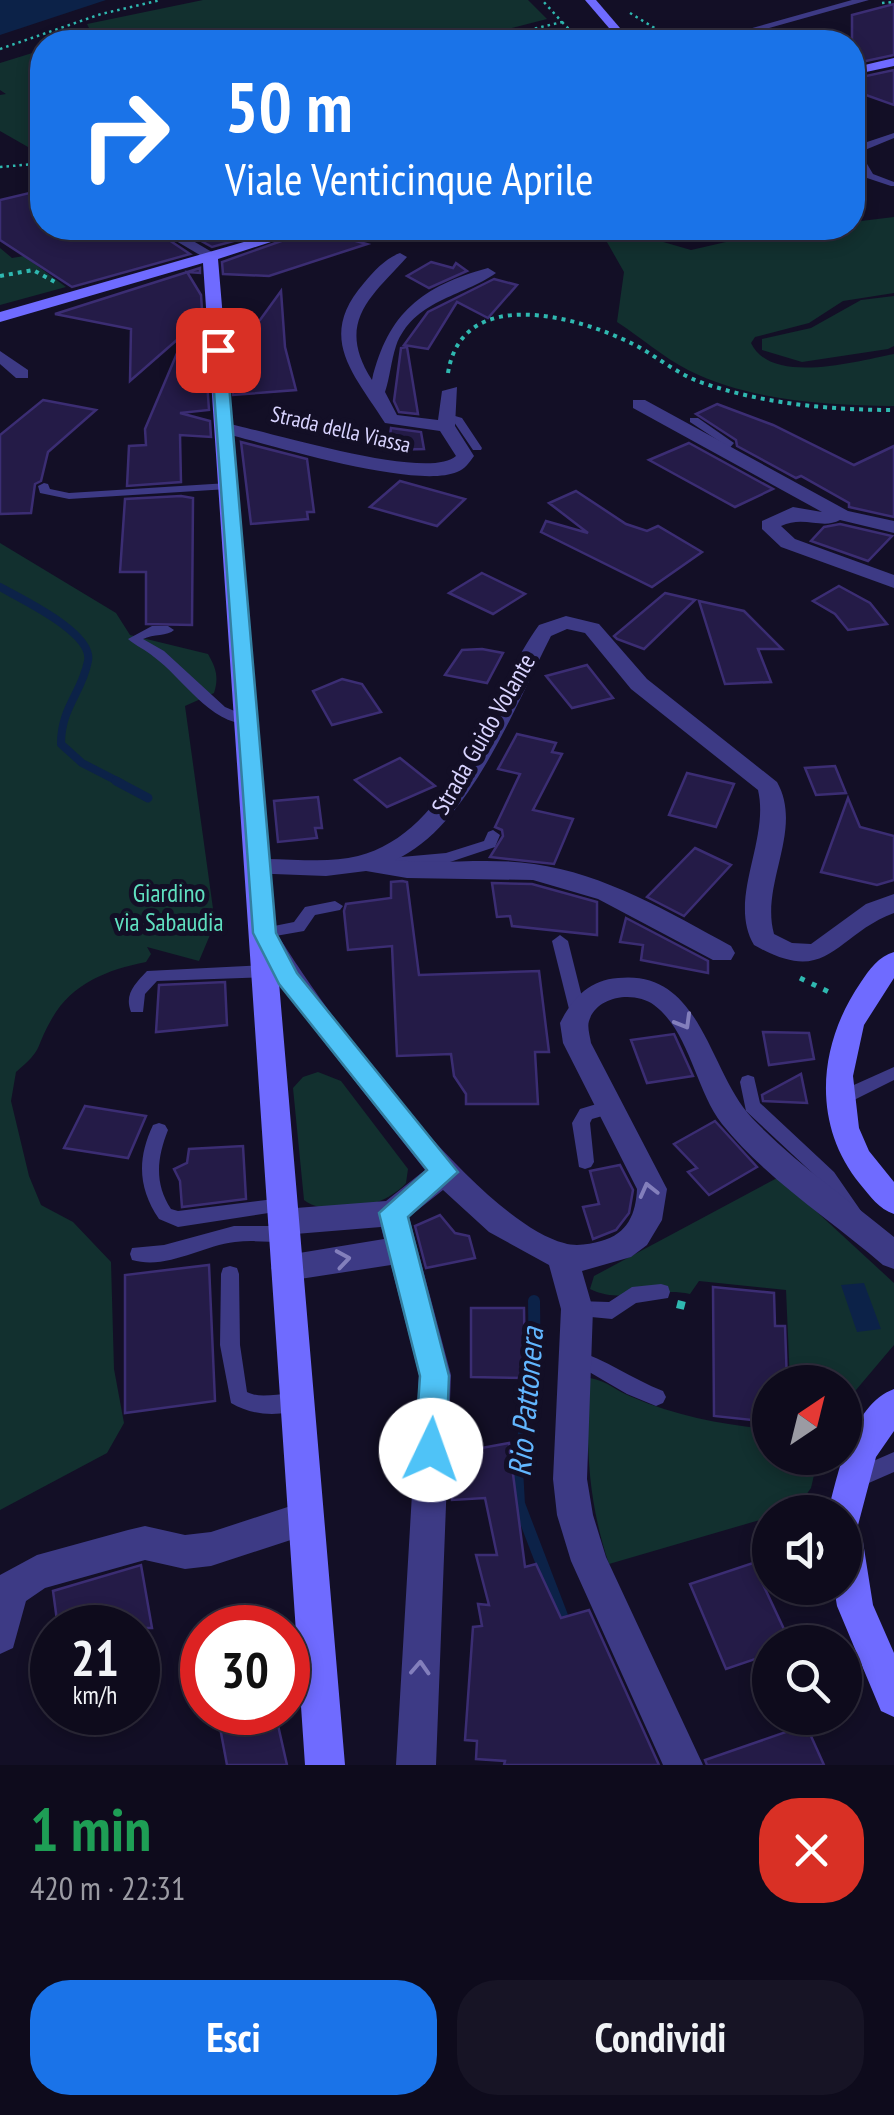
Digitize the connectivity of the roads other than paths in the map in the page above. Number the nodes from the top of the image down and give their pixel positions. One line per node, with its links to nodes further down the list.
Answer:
1 (590, 0): 3 (street)
2 (864, 0): 4 (street)
3 (616, 30)
4 (753, 30)
5 (891, 64): 6 (street)
6 (865, 69)
7 (894, 135): 8 (lane)
8 (865, 148)
9 (865, 167): 10 (lane)
10 (891, 184)
11 (184, 240): 14 (street)
12 (201, 240): 14 (street)
13 (255, 240): 14 (street)
14 (206, 251): 17 (street); 25 (street)
15 (400, 257): 21 (street, Strada della Viassa)
16 (488, 273): 21 (street, Strada della Viassa)
17 (0, 318)
18 (0, 356): 19 (street)
19 (22, 374)
20 (452, 391): 24 (street, Strada della Viassa)
21 (376, 392): 24 (street, Strada della Viassa)
22 (638, 404): 27 (street)
23 (694, 420): 27 (lane)
24 (446, 421): 25 (street, Strada della Viassa); 26 (lane)
25 (225, 428): 29 (street)
26 (477, 448)
27 (722, 450): 30 (street)
28 (44, 486): 29 (lane)
29 (228, 486): 33 (street)
30 (894, 531): 31 (street)
31 (894, 582)
32 (168, 630): 33 (lane)
33 (246, 721): 36 (street)
34 (493, 835): 35 (lane)
35 (366, 863): 36 (street, Strada Guido Volante); 37 (street, Strada Guido Volante); 41 (street, Strada Guido Volante)
36 (258, 867): 39 (street)
37 (894, 903)
38 (335, 906): 39 (lane)
39 (264, 933): 43 (street); 52 (street)
40 (560, 940): 45 (lane)
41 (722, 953)
42 (894, 961): 48 (street)
43 (267, 971): 44 (lane); 55 (street)
44 (137, 1008)
45 (578, 1013): 49 (street); 56 (street, one-way to 56)
46 (894, 1073): 48 (lane)
47 (748, 1082): 56 (lane)
48 (842, 1098): 53 (street)
49 (610, 1107): 51 (lane); 59 (street, one-way to 49)
50 (159, 1130): 55 (lane)
51 (585, 1162)
52 (444, 1172): 54 (street); 59 (street)
53 (894, 1202)
54 (393, 1213): 55 (street); 57 (street)
55 (283, 1220): 58 (lane); 61 (street)
56 (858, 1224): 60 (street)
57 (400, 1250): 61 (street, one-way to 57); 77 (street, one-way to 57)
58 (139, 1254)
59 (562, 1256): 64 (street)
60 (894, 1256)
61 (287, 1268): 67 (street)
62 (230, 1274): 67 (lane)
63 (661, 1292): 64 (lane)
64 (577, 1309): 65 (street)
65 (574, 1360): 66 (lane); 78 (street)
66 (656, 1397)
67 (297, 1402): 72 (street)
68 (894, 1404): 70 (street)
69 (894, 1462): 70 (lane)
70 (851, 1481): 71 (street)
71 (849, 1495)
72 (306, 1518): 74 (street); 76 (street)
73 (855, 1605): 75 (street)
74 (0, 1635)
75 (894, 1698)
76 (324, 1765)
77 (416, 1765)
78 (683, 1765)

